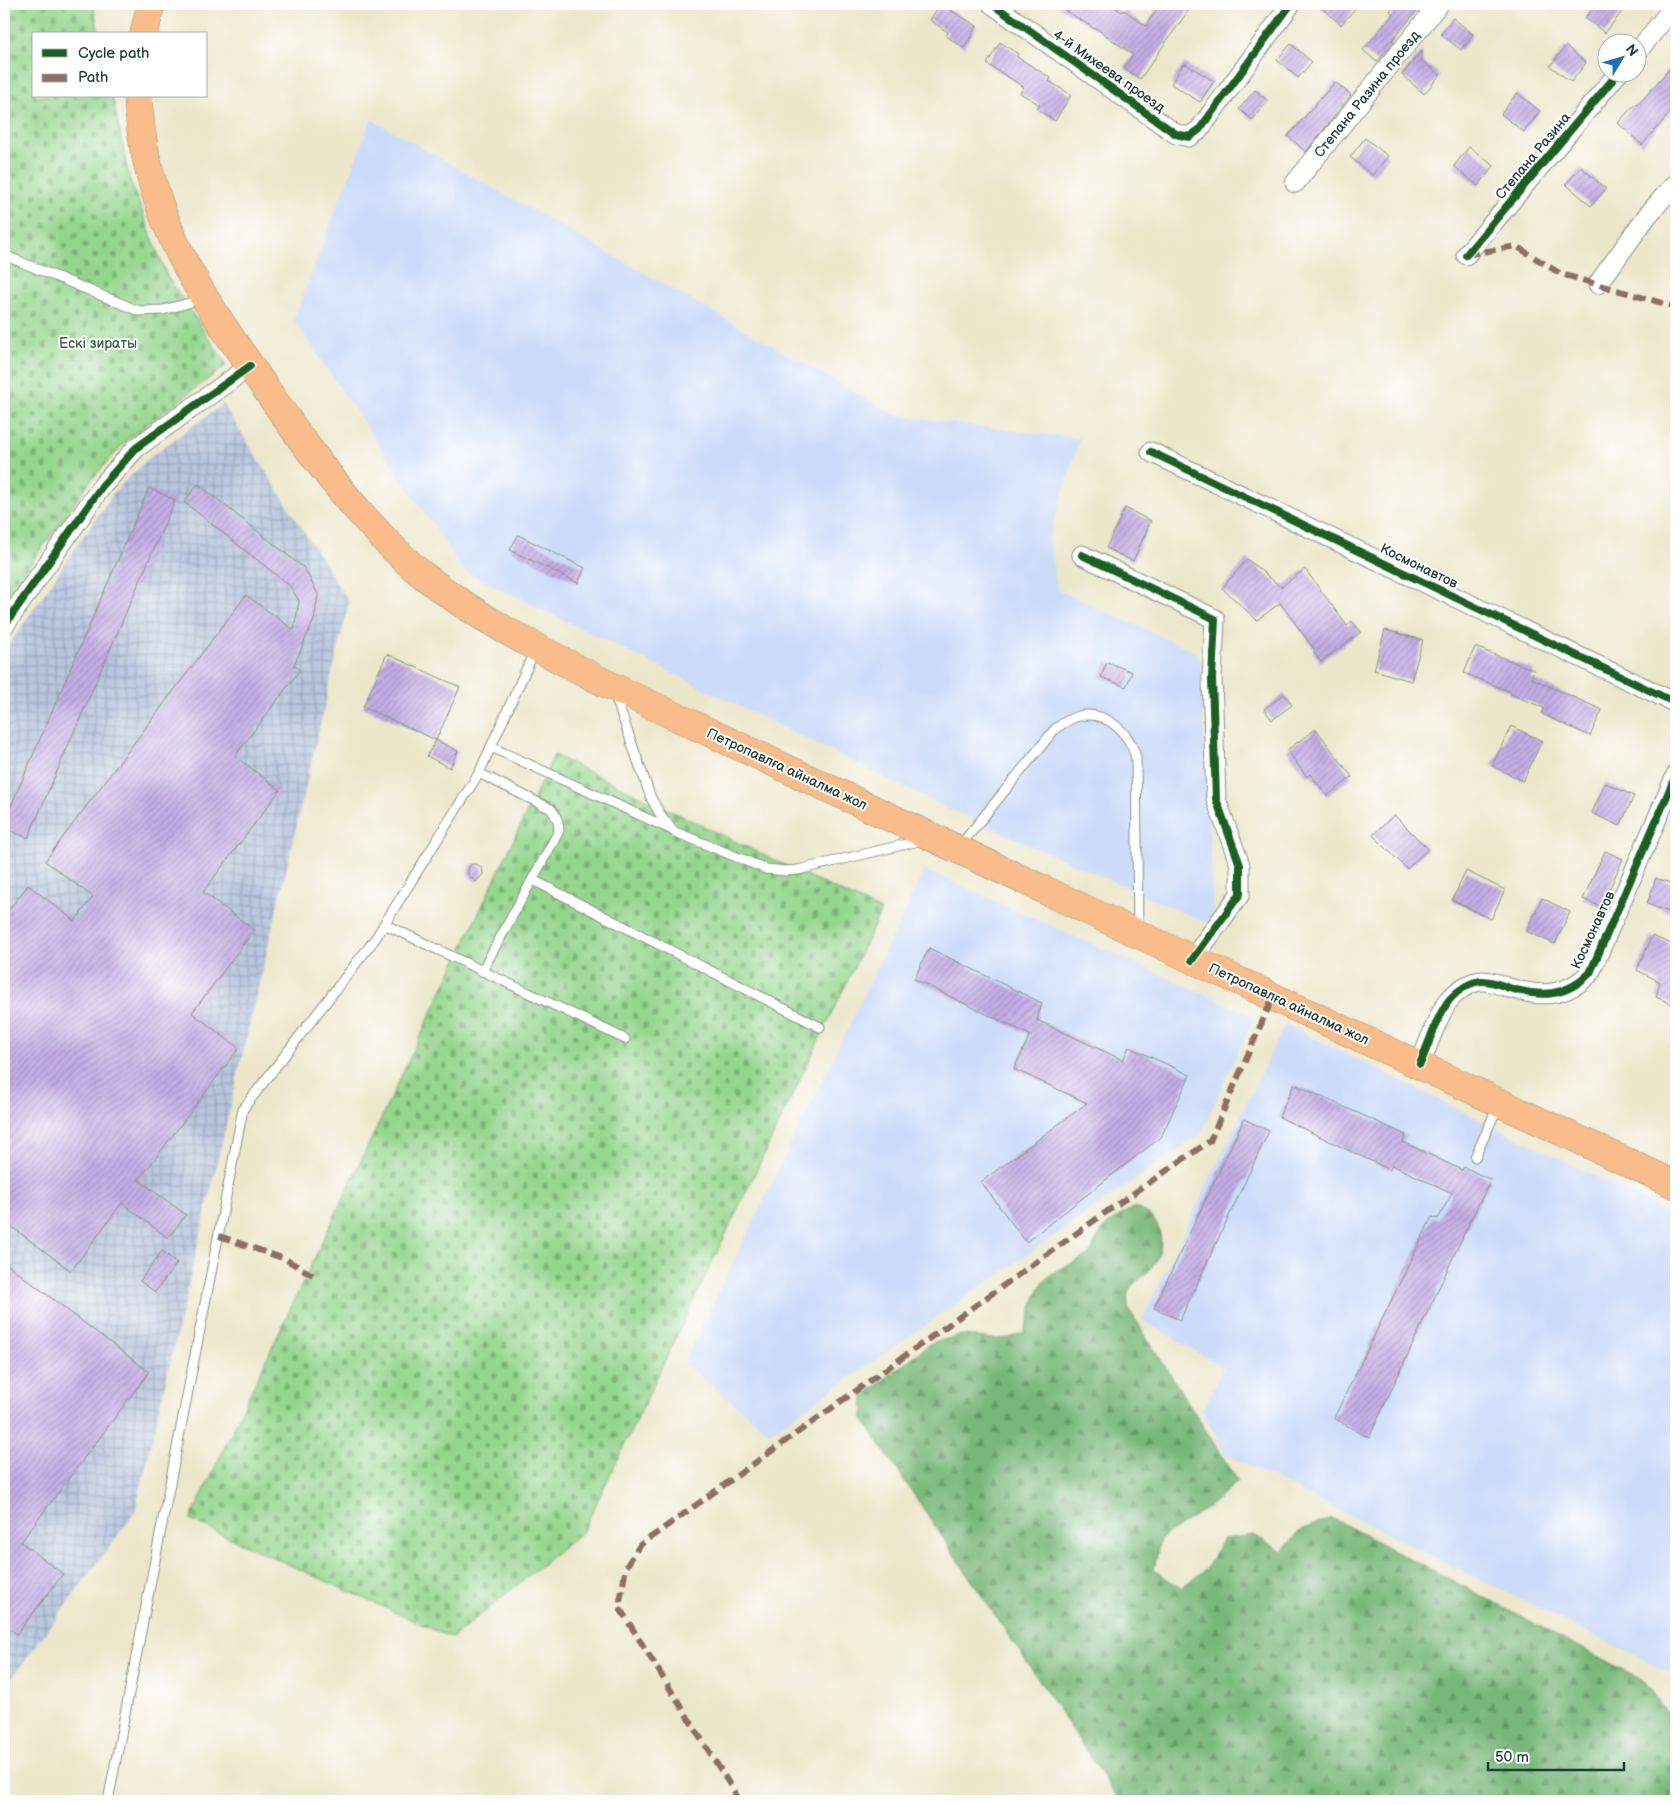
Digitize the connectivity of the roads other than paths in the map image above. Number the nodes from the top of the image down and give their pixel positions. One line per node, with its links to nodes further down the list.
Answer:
1 (150, 4): 6 (highway)
2 (992, 4): 3 (street, 4-й Михеева проезд)
3 (1291, 4)
4 (1439, 4): 10 (street, Степана Разина проезд)
5 (1676, 4): 7 (street)
6 (144, 32)
7 (1648, 39)
8 (1611, 82): 13 (street, Степана Разина)
9 (138, 98): 15 (highway, Петропавлға айналма жол)
10 (1295, 183)
11 (1676, 183): 14 (street)
12 (4, 255): 15 (lane)
13 (1466, 255)
14 (1598, 284)
15 (206, 299): 16 (highway, Петропавлға айналма жол)
16 (250, 366): 19 (street); 20 (highway, Петропавлға айналма жол)
17 (1151, 452): 22 (street, Космонавтов)
18 (1082, 556): 32 (street)
19 (4, 626)
20 (537, 648): 21 (highway, Петропавлға айналма жол); 23 (lane)
21 (611, 686): 26 (lane); 27 (highway, Петропавлға айналма жол)
22 (1676, 703)
23 (491, 747): 24 (lane); 26 (lane)
24 (479, 773): 29 (lane); 30 (lane)
25 (1676, 775): 36 (street, Космонавтов)
26 (673, 831): 27 (lane)
27 (932, 838): 28 (highway, Петропавлға айналма жол)
28 (957, 850): 31 (highway, Петропавлға айналма жол); 31 (lane)
29 (532, 880): 33 (lane); 34 (lane)
30 (384, 924): 33 (lane); 40 (lane)
31 (1138, 934): 32 (highway, Петропавлға айналма жол)
32 (1192, 960): 36 (highway, Петропавлға айналма жол)
33 (482, 971): 35 (lane)
34 (820, 1027)
35 (625, 1039)
36 (1420, 1064): 37 (highway, Петропавлға айналма жол)
37 (1500, 1102): 38 (lane); 39 (highway, Петропавлға айналма жол)
38 (1474, 1157)
39 (1676, 1185)
40 (108, 1801)

